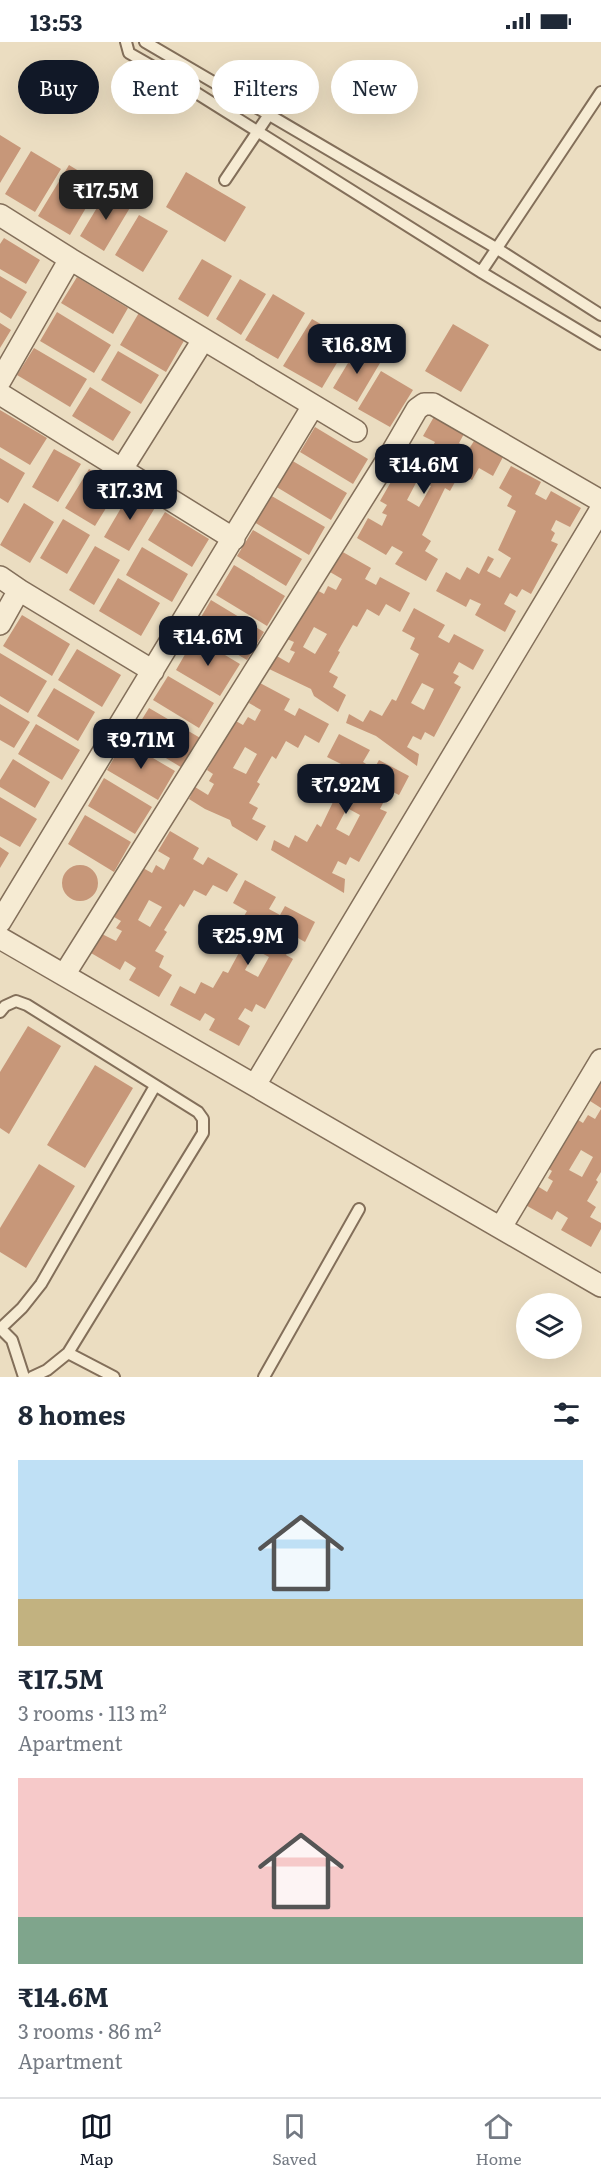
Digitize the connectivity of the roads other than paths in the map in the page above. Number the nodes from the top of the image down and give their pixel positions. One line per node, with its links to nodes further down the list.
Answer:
1 (126, 42): 5 (lane)
2 (145, 42): 4 (lane)
3 (601, 92): 8 (lane)
4 (268, 116): 5 (lane); 8 (lane)
5 (257, 132): 6 (lane); 10 (lane)
6 (225, 180)
7 (0, 215): 9 (street)
8 (496, 248): 10 (lane); 11 (lane)
9 (70, 259): 12 (street); 14 (street)
10 (481, 272): 13 (lane)
11 (601, 315)
12 (203, 340): 16 (street); 18 (street)
13 (601, 344)
14 (0, 381)
15 (0, 394): 18 (street)
16 (313, 406): 17 (street); 21 (street)
17 (356, 431)
18 (122, 470): 21 (street)
19 (601, 501): 28 (street)
20 (601, 509): 31 (street)
21 (234, 538): 25 (street)
22 (0, 577): 23 (street)
23 (19, 590): 24 (street); 25 (street)
24 (0, 624)
25 (153, 670): 26 (street)
26 (0, 922)
27 (0, 938): 28 (street)
28 (64, 975): 31 (street)
29 (0, 1012): 32 (lane)
30 (601, 1060): 34 (street)
31 (255, 1085): 34 (street)
32 (155, 1086): 36 (lane); 37 (lane)
33 (359, 1209): 41 (lane)
34 (501, 1227): 35 (street)
35 (601, 1287)
36 (1, 1328): 38 (lane)
37 (68, 1353): 39 (lane); 40 (lane)
38 (24, 1377)
39 (32, 1377)
40 (114, 1377)
41 (264, 1377)

